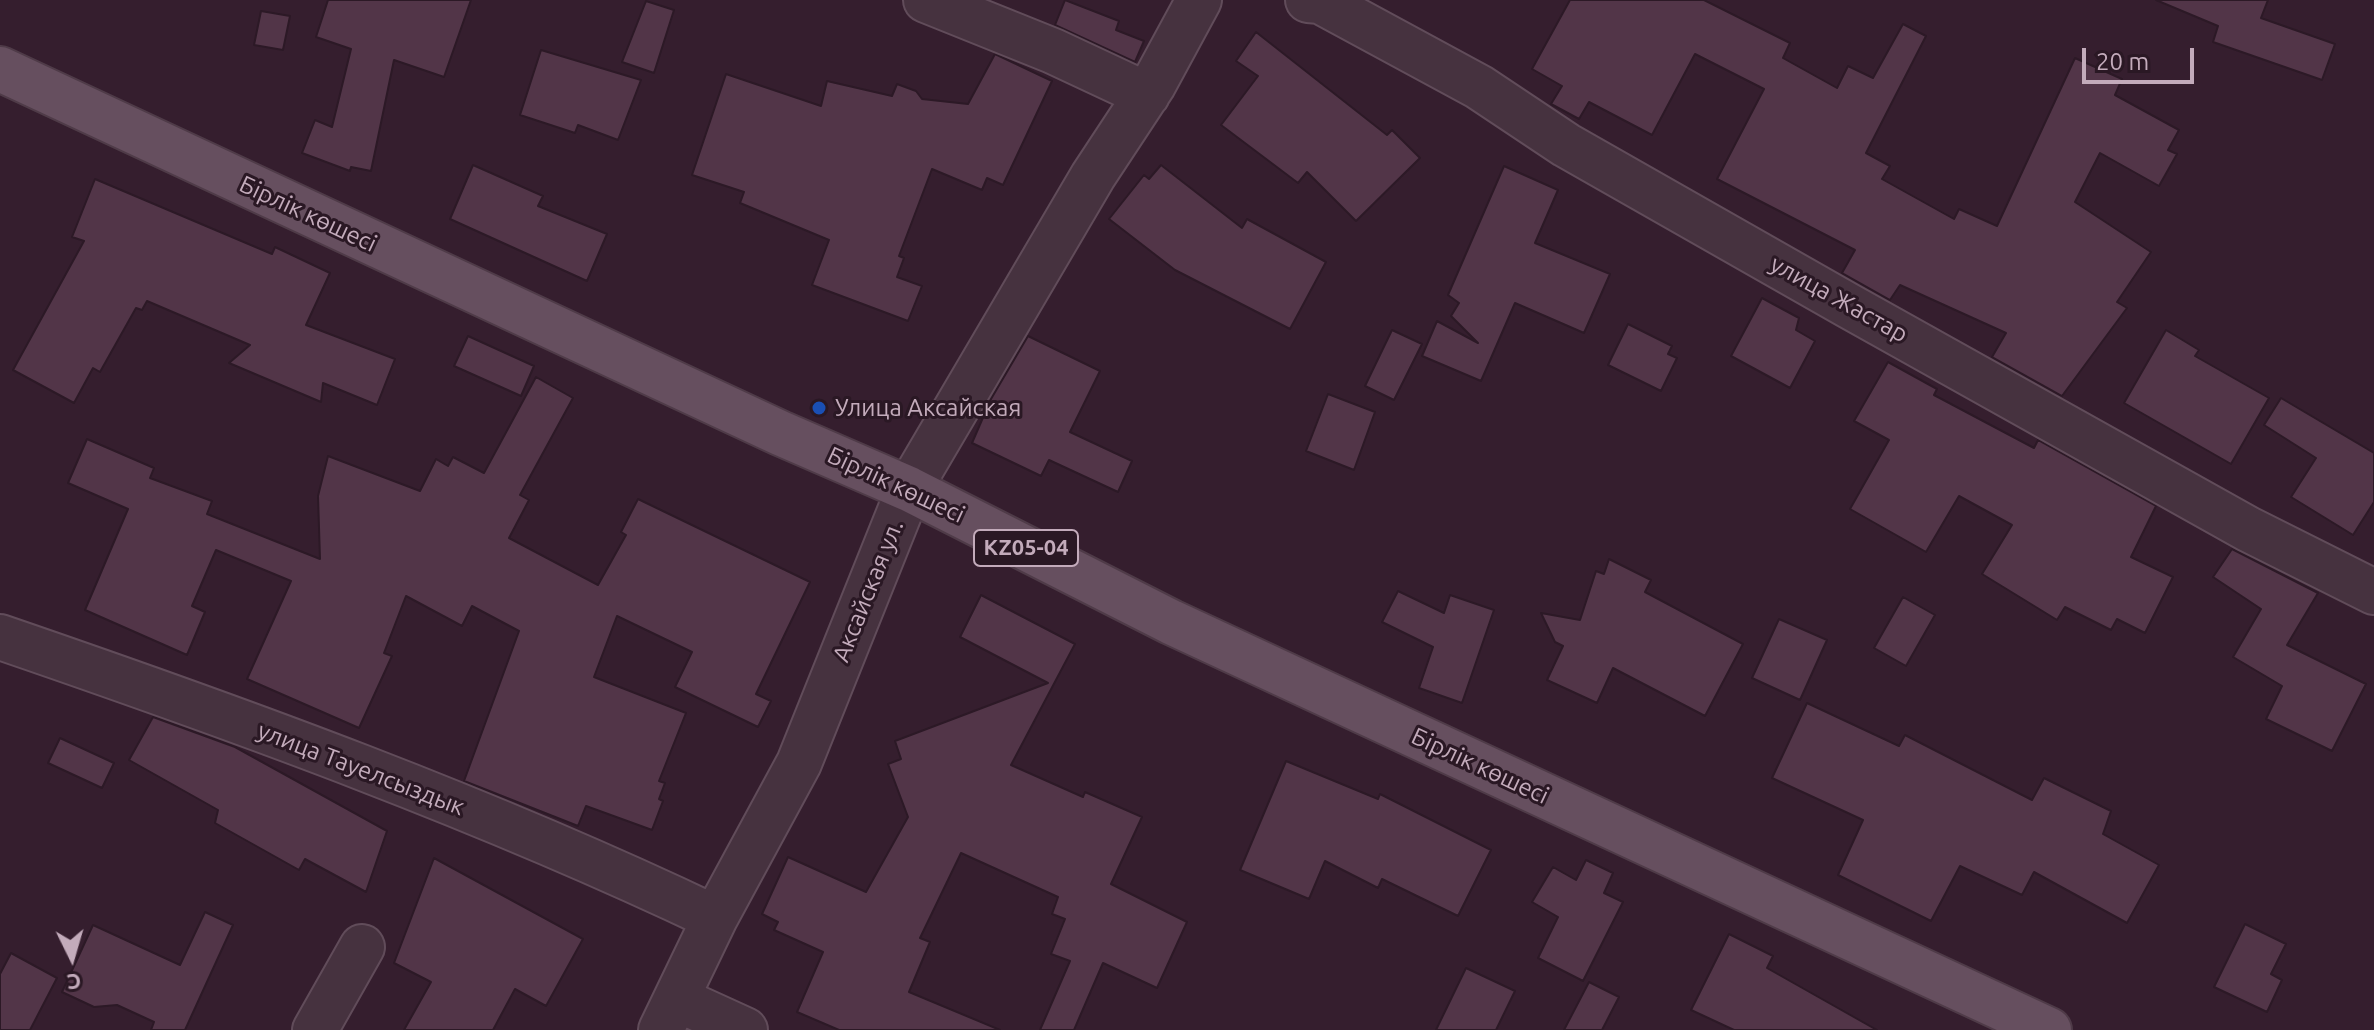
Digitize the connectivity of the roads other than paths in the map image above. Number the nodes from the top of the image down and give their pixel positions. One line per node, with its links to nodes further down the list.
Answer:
1 (926, 0): 5 (street)
2 (1199, 0): 5 (street, Аксайская ул.)
3 (1308, 0): 7 (street, улица Жастар)
4 (0, 69): 6 (main road, Бірлік көшесі / KZ05-04)
5 (1147, 95): 6 (street, Аксайская ул.)
6 (909, 489): 9 (street, Аксайская ул.); 14 (main road, Бірлік көшесі / KZ05-04)
7 (2374, 592)
8 (0, 637): 9 (street, улица Тауелсыздык)
9 (715, 918): 11 (street, Аксайская ул.)
10 (362, 947): 12 (street)
11 (669, 1015): 13 (street)
12 (315, 1030)
13 (745, 1030)
14 (2049, 1030)

